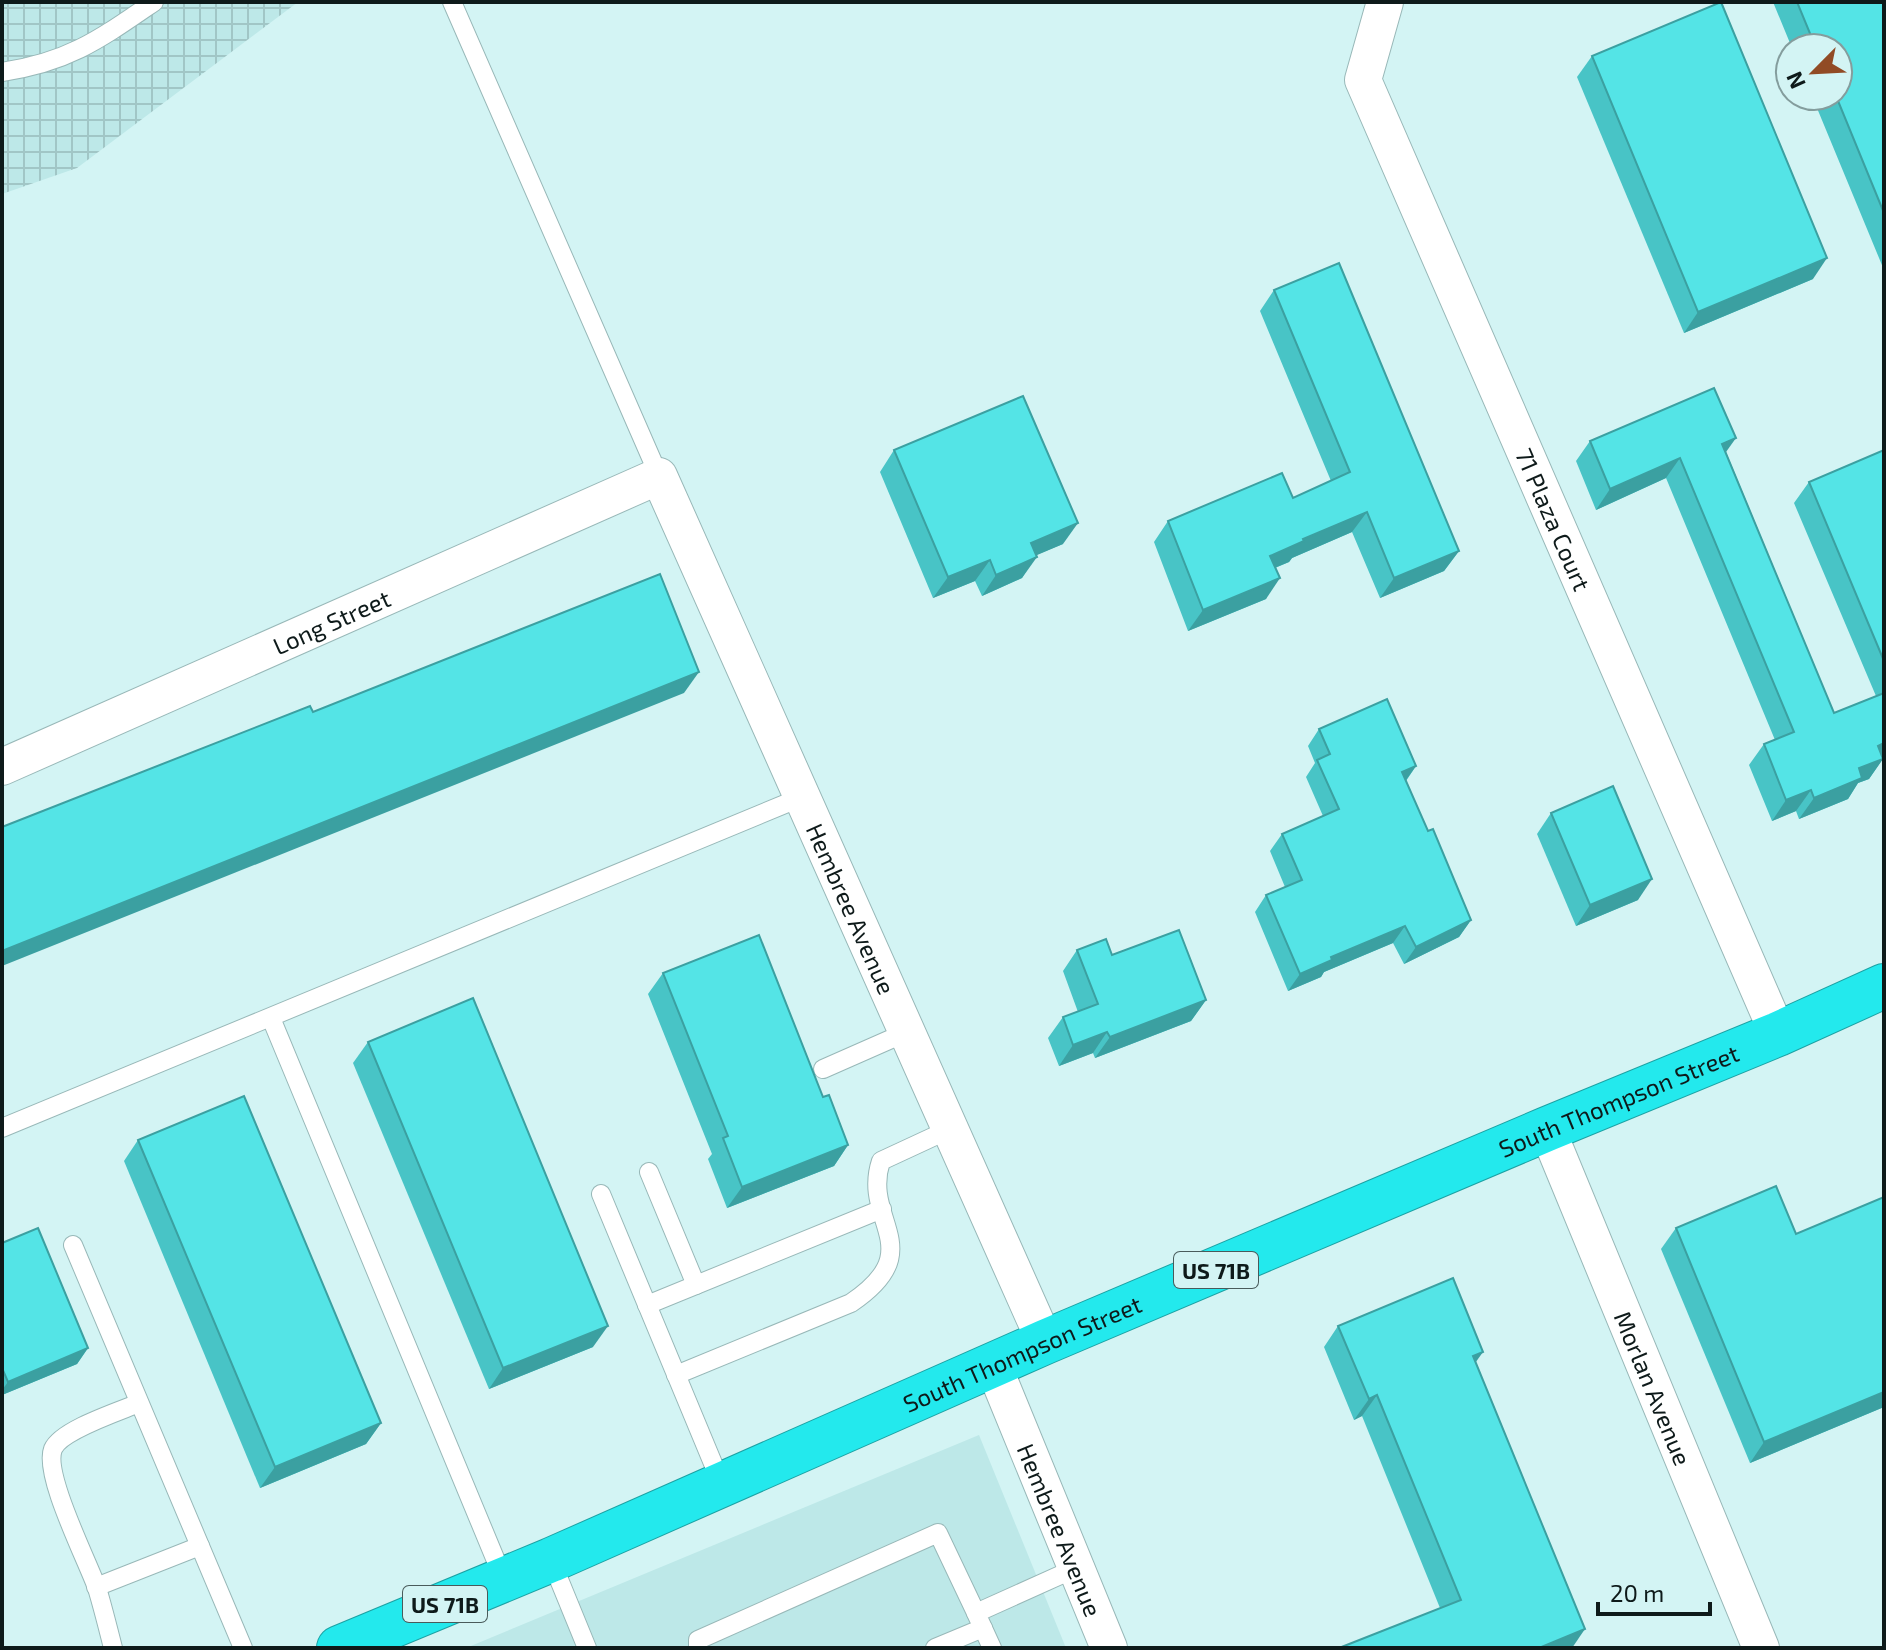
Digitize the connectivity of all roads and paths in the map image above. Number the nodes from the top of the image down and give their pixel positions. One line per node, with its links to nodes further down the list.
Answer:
1 (154, 2): 4 (lane)
2 (452, 2): 5 (lane)
3 (1385, 2): 11 (street, 71 Plaza Court)
4 (2, 72)
5 (659, 476): 6 (street, Long Street); 7 (street, Hembree Avenue)
6 (2, 767)
7 (802, 797): 9 (lane); 10 (street, Hembree Avenue)
8 (1884, 986): 11 (highway, South Thompson Street / US 71B)
9 (271, 1018): 13 (lane); 30 (lane)
10 (907, 1032): 12 (lane); 14 (street, Hembree Avenue)
11 (1778, 1034): 15 (highway, South Thompson Street / US 71B)
12 (823, 1069)
13 (2, 1128)
14 (950, 1129): 18 (lane); 22 (street, Hembree Avenue)
15 (1547, 1129): 22 (highway, South Thompson Street / US 71B); 41 (street, Morlan Avenue)
16 (649, 1172): 20 (lane)
17 (601, 1194): 21 (lane)
18 (882, 1209): 20 (lane); 24 (lane)
19 (73, 1245): 25 (lane)
20 (696, 1285): 21 (lane)
21 (647, 1305): 24 (lane)
22 (1045, 1342): 23 (highway, South Thompson Street / US 71B)
23 (993, 1365): 26 (highway, South Thompson Street / US 71B); 29 (street, Hembree Avenue)
24 (676, 1375): 26 (lane)
25 (139, 1403): 27 (lane); 31 (lane)
26 (722, 1485): 28 (highway, South Thompson Street / US 71B)
27 (200, 1546): 31 (lane); 34 (lane)
28 (551, 1560): 30 (highway, South Thompson Street / US 71B); 36 (lane)
29 (1076, 1568): 32 (lane); 40 (street, Hembree Avenue)
30 (504, 1580): 35 (highway, South Thompson Street / US 71B)
31 (96, 1587): 33 (lane)
32 (979, 1621): 37 (lane); 38 (lane); 39 (lane)
33 (113, 1648)
34 (243, 1648)
35 (339, 1648)
36 (587, 1648)
37 (698, 1648)
38 (935, 1648)
39 (992, 1648)
40 (1109, 1648)
41 (1761, 1648)

